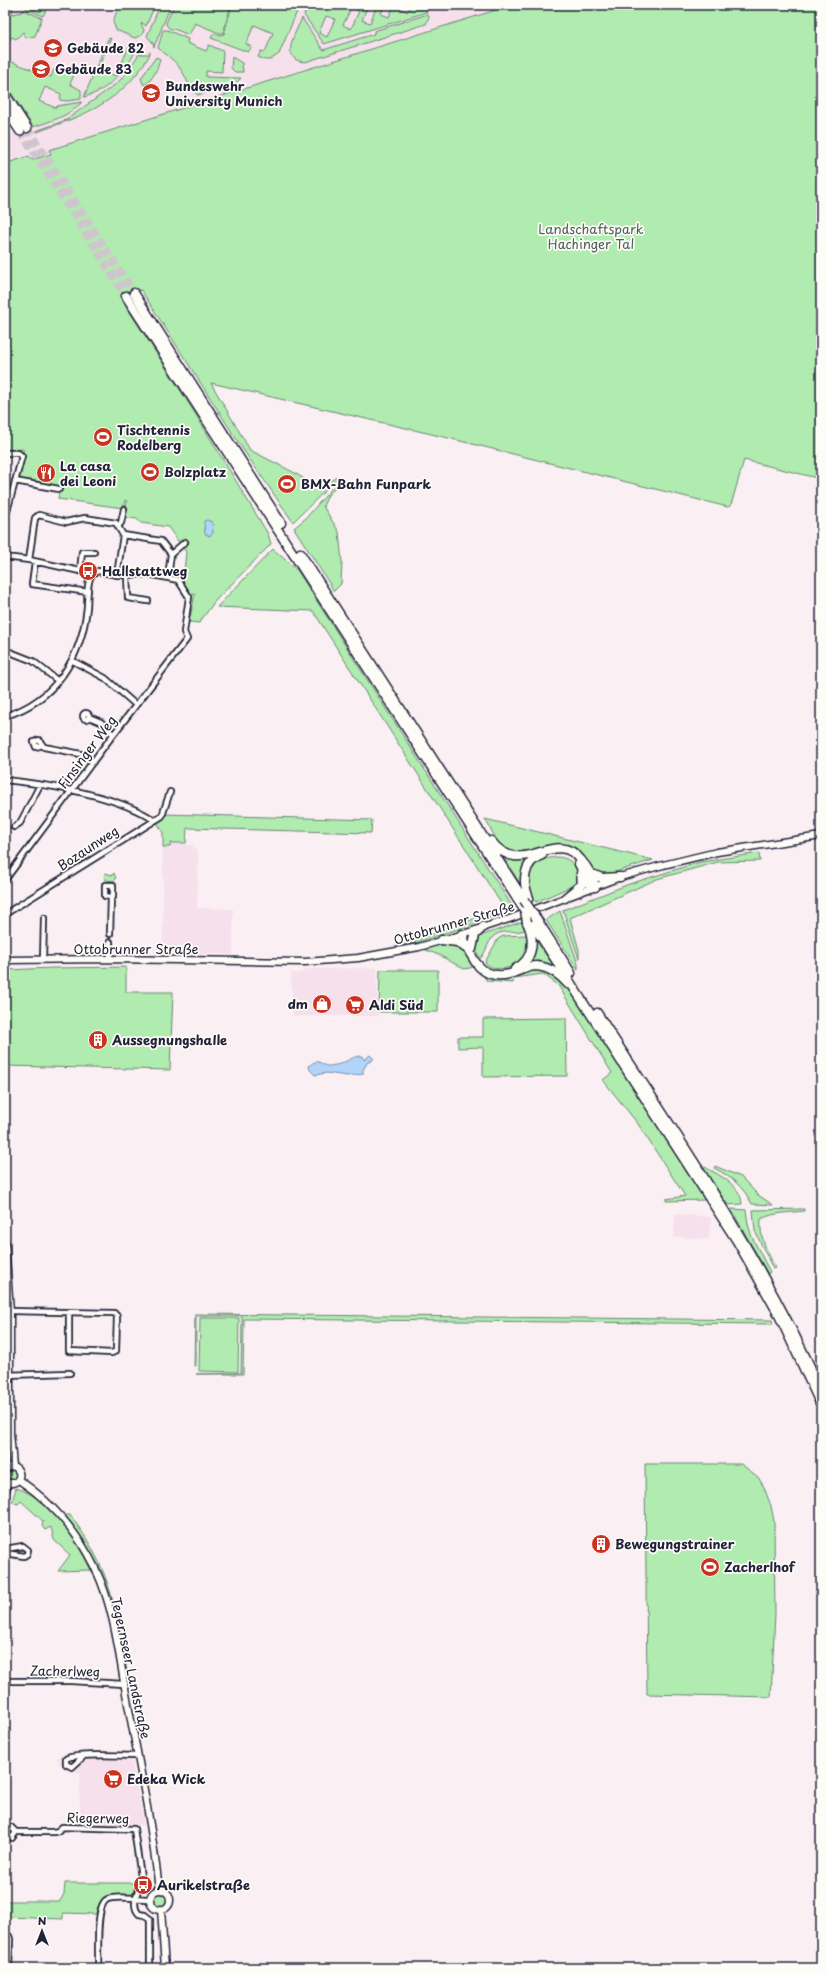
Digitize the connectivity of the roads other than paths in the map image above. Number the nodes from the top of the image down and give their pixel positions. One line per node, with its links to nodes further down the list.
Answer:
1 (5, 94): 2 (highway)
2 (5, 108)
3 (130, 294): 11 (highway)
4 (5, 454): 5 (street)
5 (15, 481): 6 (street); 9 (street)
6 (59, 489)
7 (124, 509): 8 (street)
8 (119, 525): 10 (street); 16 (street)
9 (5, 527)
10 (124, 535): 14 (street); 20 (street)
11 (289, 540): 38 (highway); 49 (highway)
12 (185, 542): 14 (street)
13 (94, 552): 18 (street)
14 (171, 554): 22 (street)
15 (5, 557): 16 (street)
16 (29, 560): 17 (street)
17 (35, 562): 18 (street); 23 (street)
18 (80, 571): 19 (street)
19 (92, 574): 20 (street); 23 (street)
20 (117, 575): 21 (street)
21 (127, 575): 22 (street); 24 (street)
22 (168, 577): 28 (street, Finsinger Weg)
23 (88, 592): 26 (street)
24 (148, 601)
25 (5, 650): 27 (street)
26 (73, 661): 27 (street); 28 (street)
27 (58, 681): 29 (street)
28 (136, 705): 31 (street, Finsinger Weg)
29 (5, 716)
30 (88, 717): 31 (street)
31 (113, 734): 33 (street, Finsinger Weg)
32 (42, 745): 33 (street)
33 (93, 762): 36 (street, Finsinger Weg)
34 (5, 780): 35 (street)
35 (40, 785): 36 (street); 40 (street)
36 (71, 791): 39 (street); 45 (street, Finsinger Weg)
37 (170, 792): 39 (street, Bozaunweg)
38 (465, 807): 43 (highway); 49 (highway)
39 (154, 820): 50 (street, Bozaunweg)
40 (14, 827)
41 (821, 836): 44 (main road, Ottobrunner Straße)
42 (581, 866): 46 (highway); 48 (highway); 49 (highway)
43 (592, 874): 44 (highway); 46 (highway)
44 (620, 878): 46 (main road, Ottobrunner Straße)
45 (5, 880)
46 (593, 887): 48 (main road, Ottobrunner Straße)
47 (111, 896): 54 (street)
48 (565, 898): 53 (main road, Ottobrunner Straße)
49 (524, 900): 52 (highway, bridge); 52 (highway, bridge)
50 (5, 914)
51 (44, 918): 60 (street)
52 (534, 920): 58 (highway); 62 (highway); 63 (highway)
53 (484, 927): 55 (main road, Ottobrunner Straße); 58 (highway)
54 (110, 934)
55 (464, 934): 56 (main road, Ottobrunner Straße); 58 (highway)
56 (442, 940): 58 (highway); 59 (main road, Ottobrunner Straße)
57 (110, 942): 59 (street)
58 (470, 950): 62 (highway)
59 (110, 959): 60 (main road, Ottobrunner Straße)
60 (43, 960): 61 (main road, Ottobrunner Straße)
61 (7, 961)
62 (584, 1003): 63 (highway)
63 (717, 1203): 64 (highway)
64 (722, 1212): 70 (highway); 71 (highway)
65 (5, 1242): 66 (main road, Tegernseer Landstraße)
66 (10, 1311): 67 (street); 69 (main road, Tegernseer Landstraße)
67 (69, 1312): 67 (street)
68 (70, 1373): 69 (street)
69 (8, 1376): 72 (main road, Tegernseer Landstraße)
70 (821, 1390)
71 (821, 1405)
72 (13, 1466): 73 (main road); 74 (main road, Tegernseer Landstraße)
73 (5, 1469)
74 (19, 1480): 75 (main road); 80 (main road, Tegernseer Landstraße)
75 (7, 1482): 76 (street)
76 (5, 1498)
77 (5, 1549): 78 (street)
78 (5, 1553)
79 (5, 1681): 80 (street, Zacherlweg)
80 (124, 1684): 82 (main road, Tegernseer Landstraße)
81 (84, 1756): 82 (street)
82 (138, 1756): 86 (main road, Tegernseer Landstraße)
83 (5, 1829): 84 (street, Riegerweg)
84 (16, 1832): 85 (street, Riegerweg); 87 (street, Riegerweg)
85 (5, 1836)
86 (159, 1890): 88 (main road); 89 (main road, Tegernseer Landstraße)
87 (136, 1899): 88 (street); 92 (street); 93 (street)
88 (150, 1899): 89 (main road)
89 (161, 1909): 94 (main road, Tegernseer Landstraße)
90 (5, 1934): 91 (street)
91 (9, 1968)
92 (98, 1968)
93 (150, 1968)
94 (165, 1968)

